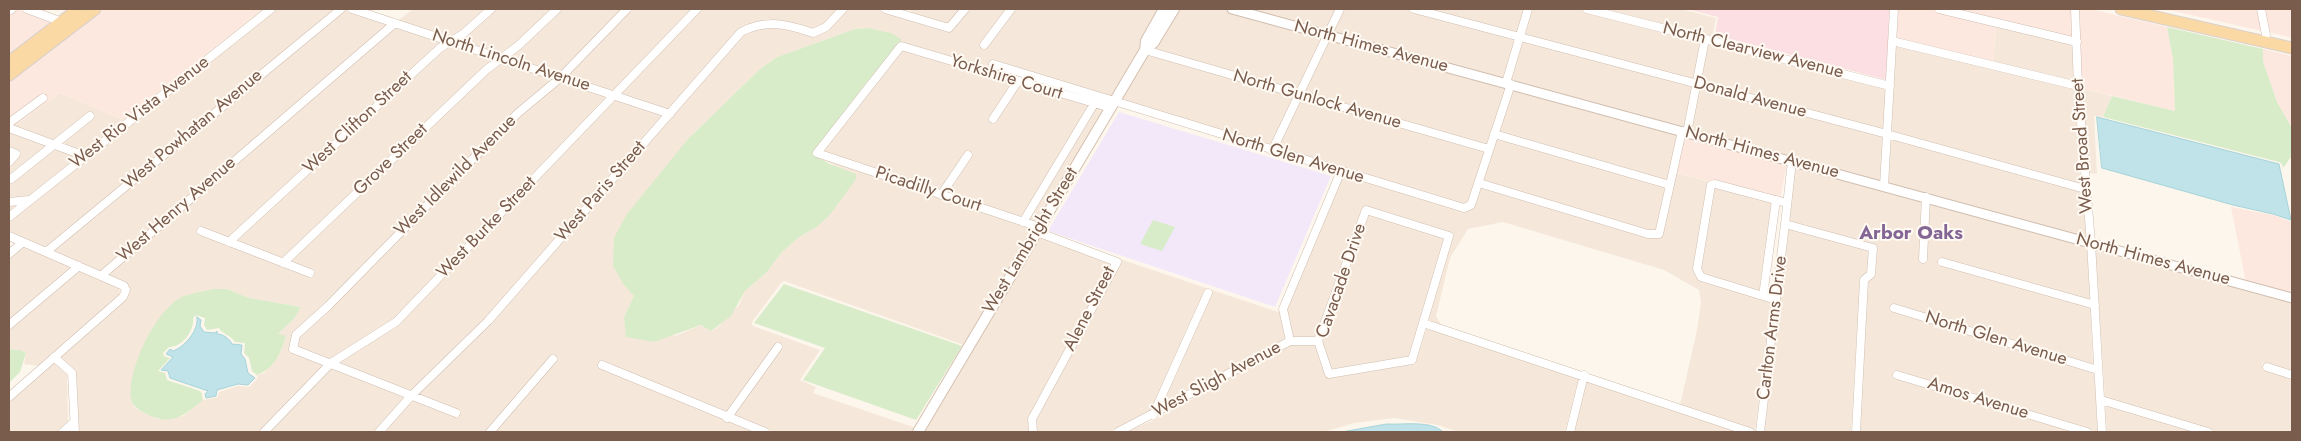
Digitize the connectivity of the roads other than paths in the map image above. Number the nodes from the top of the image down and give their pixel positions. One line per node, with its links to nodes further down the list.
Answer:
1 (12, 9): 28 (street)
2 (27, 9): 31 (street)
3 (78, 9): 31 (main road)
4 (95, 9): 46 (main road)
5 (271, 9): 73 (street, West Rio Vista Avenue)
6 (340, 9): 97 (street, West Powhatan Avenue)
7 (352, 9): 32 (street, North Lincoln Avenue)
8 (491, 9): 38 (street, West Clifton Street)
9 (557, 9): 43 (street, Grove Street)
10 (627, 9): 48 (street, West Idlewild Avenue)
11 (697, 9): 54 (street, West Burke Street)
12 (842, 9): 59 (street, West Paris Street)
13 (885, 9): 29 (street)
14 (965, 9): 29 (street)
15 (1010, 9): 40 (street)
16 (1164, 9): 42 (main road, West Lambright Street)
17 (1174, 9): 42 (main road, West Lambright Street)
18 (1232, 9): 33 (street, North Himes Avenue)
19 (1340, 9): 33 (street)
20 (1414, 9): 35 (street, Donald Avenue)
21 (1528, 9): 35 (street)
22 (1587, 9): 36 (street, North Clearview Avenue)
23 (1894, 9): 37 (street)
24 (1939, 9): 39 (street)
25 (2074, 9): 39 (street, West Broad Street)
26 (2121, 9): 30 (main road)
27 (2261, 9): 34 (street)
28 (9, 11)
29 (906, 12)
30 (2156, 13): 34 (main road); 41 (main road)
31 (62, 22): 44 (main road)
32 (395, 23): 38 (street, North Lincoln Avenue); 104 (street, West Henry Avenue)
33 (1327, 35): 50 (street, North Himes Avenue); 55 (street)
34 (2266, 35): 41 (main road)
35 (1520, 37): 50 (street); 51 (street, Donald Avenue)
36 (1705, 39): 51 (street); 52 (street, North Clearview Avenue)
37 (1892, 41): 52 (street); 53 (street)
38 (450, 42): 43 (street, North Lincoln Avenue); 95 (street, West Clifton Street)
39 (2077, 42): 53 (street, West Broad Street)
40 (984, 45)
41 (2291, 45)
42 (1145, 50): 55 (street, North Gunlock Avenue); 58 (main road, West Lambright Street)
43 (501, 58): 48 (street, North Lincoln Avenue); 101 (street, Grove Street)
44 (9, 63): 46 (street)
45 (993, 64): 58 (street)
46 (19, 68): 47 (main road)
47 (9, 75)
48 (560, 78): 54 (street, North Lincoln Avenue); 118 (street, West Idlewild Avenue)
49 (1018, 81): 57 (street, Yorkshire Court); 61 (street); 71 (street, Yorkshire Court)
50 (1508, 83): 64 (street, North Himes Avenue); 65 (street)
51 (1696, 84): 64 (street); 66 (street, Donald Avenue)
52 (1890, 86): 66 (street)
53 (2078, 86): 81 (street, West Broad Street)
54 (614, 95): 59 (street, North Lincoln Avenue); 118 (street, West Burke Street)
55 (1298, 95): 68 (street, North Gunlock Avenue); 69 (street)
56 (43, 98): 62 (street)
57 (1094, 104): 58 (street, Yorkshire Court); 89 (street)
58 (1112, 106): 69 (street, North Glen Avenue); 91 (main road, West Lambright Street)
59 (670, 114): 125 (street, West Paris Street)
60 (90, 116): 67 (street)
61 (993, 119)
62 (9, 123)
63 (9, 128): 67 (street)
64 (1685, 132): 74 (street, North Himes Avenue); 79 (street)
65 (1494, 134): 68 (street); 79 (street)
66 (1887, 134): 80 (street); 81 (street, Donald Avenue)
67 (54, 145): 73 (street); 77 (street)
68 (1489, 148): 78 (street)
69 (1272, 151): 76 (street, North Glen Avenue)
70 (12, 153): 75 (street)
71 (816, 153): 82 (street, Picadilly Court)
72 (968, 155): 82 (street)
73 (85, 156): 84 (street, West Rio Vista Avenue)
74 (1792, 161): 80 (street, North Himes Avenue); 87 (street, Carlton Arms Drive)
75 (9, 162)
76 (1342, 171): 78 (street, North Glen Avenue); 113 (street, West Sligh Avenue)
77 (11, 179)
78 (1479, 183): 79 (street)
79 (1670, 185)
80 (1884, 186): 83 (street, North Himes Avenue)
81 (2085, 189): 96 (street, West Broad Street)
82 (941, 195): 89 (street, Picadilly Court)
83 (1926, 198): 96 (street, North Himes Avenue); 99 (street)
84 (30, 200): 86 (street); 88 (street, West Rio Vista Avenue)
85 (1776, 200): 87 (street); 106 (street); 106 (street)
86 (9, 202)
87 (1788, 203): 90 (street, Carlton Arms Drive)
88 (9, 217)
89 (1023, 222): 91 (street, Picadilly Court)
90 (1785, 224): 108 (street, Carlton Arms Drive); 144 (street)
91 (1038, 230): 138 (main road, West Lambright Street); 139 (street, Alene Street)
92 (201, 231): 95 (street)
93 (9, 236): 94 (street)
94 (23, 242): 97 (street); 98 (street)
95 (229, 242): 101 (street)
96 (2091, 243): 107 (street, North Himes Avenue); 109 (street, West Broad Street)
97 (46, 252): 102 (street)
98 (9, 254)
99 (1923, 259)
100 (1942, 262): 109 (street)
101 (283, 263): 103 (street)
102 (79, 266): 104 (street); 112 (street)
103 (310, 273)
104 (102, 275): 116 (street, West Henry Avenue)
105 (1208, 293): 129 (street)
106 (1763, 296): 108 (street)
107 (2292, 298)
108 (1776, 300): 143 (street, Carlton Arms Drive)
109 (2094, 305): 121 (street, West Broad Street)
110 (1894, 308): 121 (street, North Glen Avenue)
111 (1424, 323): 114 (street, Cavacade Drive); 114 (street, Cavacade Drive); 122 (street)
112 (9, 325)
113 (1290, 341): 114 (street, West Sligh Avenue); 129 (street, West Sligh Avenue)
114 (1318, 341)
115 (778, 347): 130 (street)
116 (54, 357): 126 (street, West Henry Avenue); 131 (street)
117 (553, 359): 136 (street)
118 (331, 363): 125 (street); 134 (street, West Burke Street)
119 (602, 365): 130 (street)
120 (2267, 367): 124 (street)
121 (2098, 370): 127 (street, West Broad Street)
122 (1584, 375): 141 (street); 142 (street)
123 (1897, 375): 145 (street, Amos Avenue)
124 (2292, 375)
125 (411, 396): 128 (street); 135 (street, West Paris Street)
126 (9, 397)
127 (2101, 400): 146 (street, West Broad Street); 147 (street)
128 (456, 413)
129 (1153, 415): 140 (street, West Sligh Avenue)
130 (728, 418): 137 (street)
131 (73, 423): 132 (street); 133 (street)
132 (62, 432)
133 (75, 432)
134 (264, 432)
135 (378, 432)
136 (490, 432)
137 (765, 432)
138 (918, 432)
139 (1033, 432)
140 (1118, 432)
141 (1570, 432)
142 (1749, 432)
143 (1760, 432)
144 (1856, 432)
145 (2087, 432)
146 (2102, 432)
147 (2208, 432)

